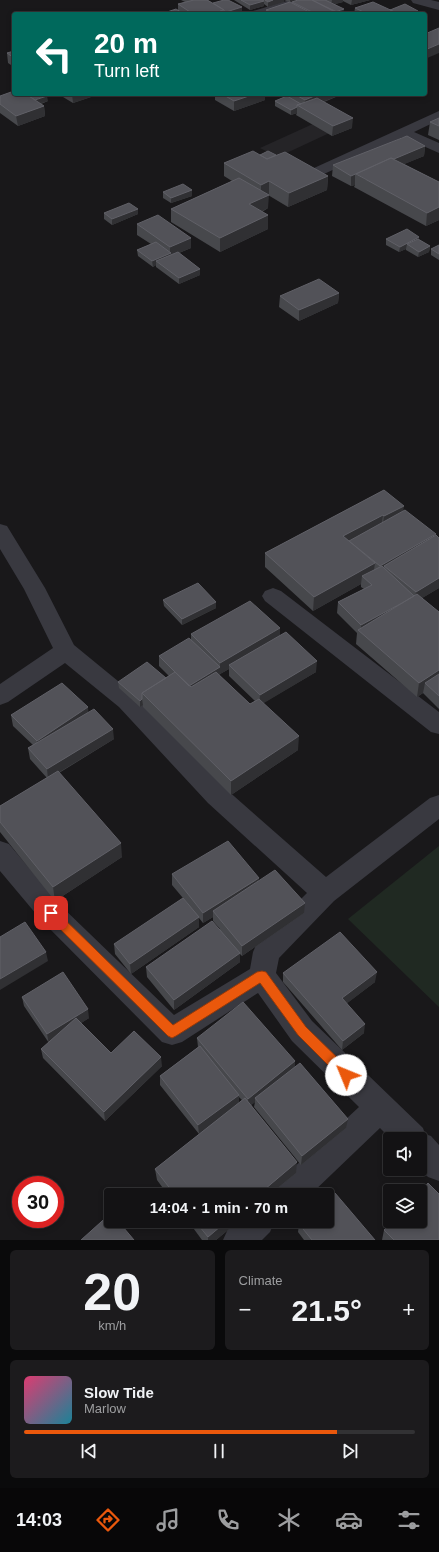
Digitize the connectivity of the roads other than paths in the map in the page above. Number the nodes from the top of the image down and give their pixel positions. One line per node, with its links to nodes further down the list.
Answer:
1 (303, 0): 4 (street)
2 (417, 0): 3 (street)
3 (439, 6)
4 (264, 12)
5 (439, 115): 6 (street)
6 (403, 132): 7 (street); 8 (street)
7 (439, 149)
8 (318, 171)
9 (0, 530): 11 (street)
10 (273, 596): 13 (street)
11 (66, 651): 12 (street); 16 (street)
12 (0, 696)
13 (439, 725)
14 (439, 805): 16 (street)
15 (0, 852): 17 (street)
16 (324, 893): 17 (street)
17 (262, 976): 18 (street)
18 (380, 1108): 19 (street); 22 (street)
19 (405, 1132)
20 (427, 1154): 21 (street)
21 (439, 1166)
22 (294, 1188)
23 (252, 1228): 24 (street)
24 (239, 1240)

